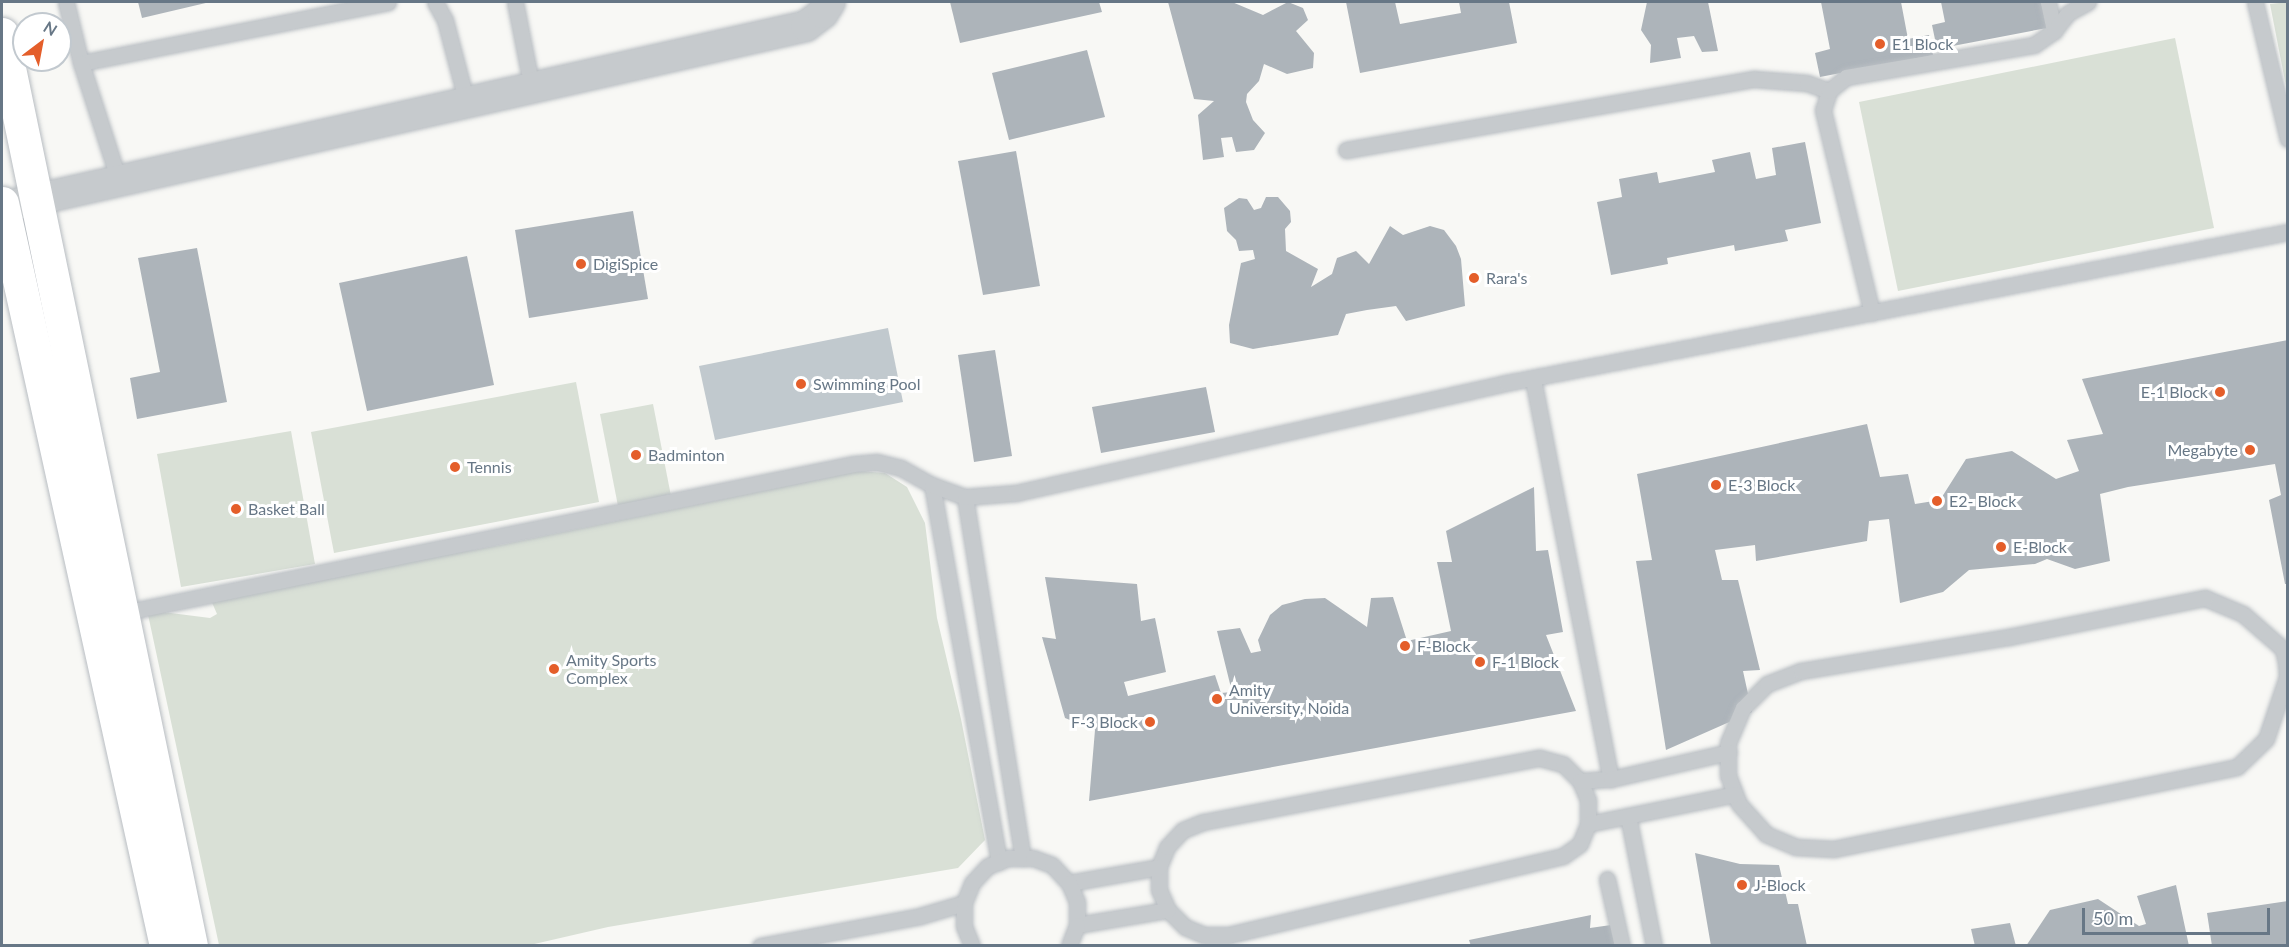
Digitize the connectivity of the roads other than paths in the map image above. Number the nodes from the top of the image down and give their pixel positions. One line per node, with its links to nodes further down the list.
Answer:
1 (66, 2): 11 (lane)
2 (388, 2): 11 (lane)
3 (435, 2): 14 (lane)
4 (515, 2): 12 (lane)
5 (830, 2): 12 (street)
6 (2048, 2): 9 (lane)
7 (2088, 2): 9 (lane)
8 (2255, 2): 15 (lane)
9 (2054, 31): 13 (lane)
10 (2, 33): 18 (street)
11 (81, 63): 17 (lane)
12 (532, 88): 14 (street)
13 (1829, 91): 16 (lane); 21 (lane)
14 (467, 103): 17 (street)
15 (2288, 139)
16 (1346, 150)
17 (119, 181): 18 (street)
18 (36, 200): 19 (street); 25 (street)
19 (2, 205): 42 (street)
20 (2288, 232): 21 (lane)
21 (1872, 312): 22 (lane)
22 (1533, 379): 24 (lane); 29 (lane)
23 (932, 485): 24 (lane); 25 (lane); 35 (lane)
24 (965, 497): 34 (lane)
25 (122, 613): 43 (street)
26 (2285, 648): 27 (lane); 28 (lane)
27 (2287, 677): 31 (lane)
28 (1729, 752): 29 (lane); 31 (lane)
29 (1611, 779): 30 (lane)
30 (1580, 781): 33 (lane); 36 (lane)
31 (1735, 794): 32 (lane)
32 (1628, 816): 33 (lane); 48 (lane)
33 (1588, 824): 40 (lane)
34 (1023, 858): 35 (lane); 38 (lane)
35 (999, 862): 39 (lane)
36 (1159, 867): 38 (lane); 40 (lane)
37 (1607, 879): 47 (lane)
38 (1069, 883): 41 (lane)
39 (964, 903): 44 (lane); 45 (lane)
40 (1168, 910): 41 (lane)
41 (1077, 925): 46 (lane)
42 (166, 945)
43 (191, 945)
44 (760, 945)
45 (972, 945)
46 (1069, 945)
47 (1622, 945)
48 (1654, 945)

